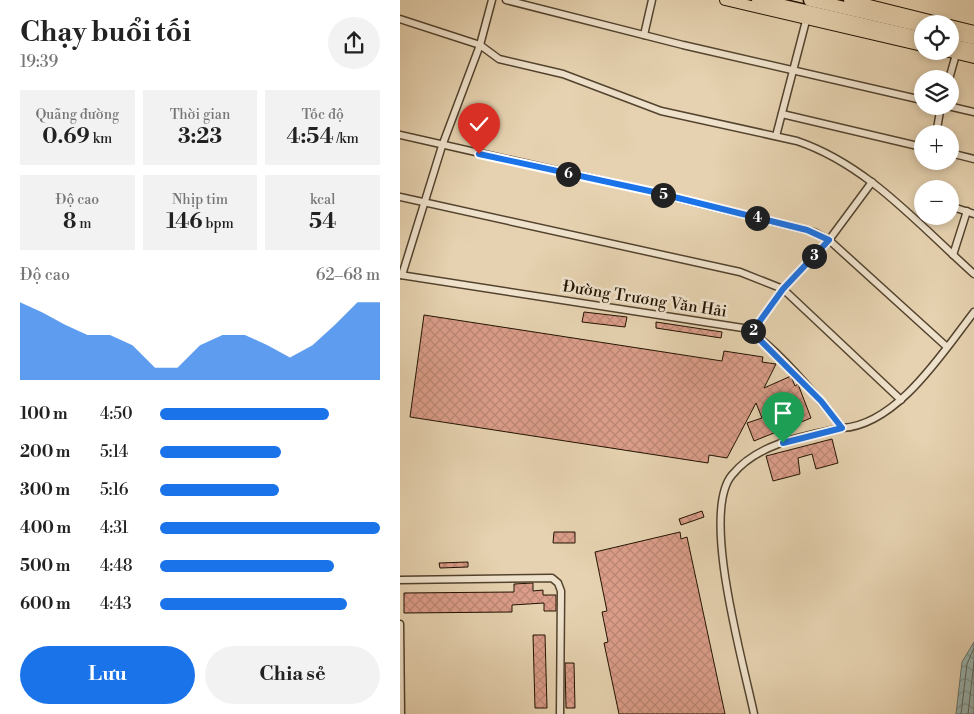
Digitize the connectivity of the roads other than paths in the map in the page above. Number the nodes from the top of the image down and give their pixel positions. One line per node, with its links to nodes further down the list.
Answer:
1 (492, 0): 19 (street)
2 (506, 0): 15 (street)
3 (652, 0): 15 (street)
4 (725, 0): 8 (main road)
5 (758, 0): 8 (highway)
6 (849, 0): 7 (main road)
7 (865, 8): 8 (highway); 9 (main road); 11 (highway)
8 (808, 10): 16 (highway); 18 (main road); 24 (street)
9 (914, 18)
10 (400, 19): 19 (street)
11 (914, 23)
12 (959, 27): 13 (main road)
13 (974, 31)
14 (959, 34): 17 (highway)
15 (644, 35): 24 (street)
16 (914, 36)
17 (974, 38)
18 (914, 43)
19 (480, 45): 30 (street); 32 (street)
20 (959, 48): 22 (highway)
21 (959, 50): 23 (main road)
22 (974, 50)
23 (974, 58)
24 (793, 70): 25 (street); 28 (street)
25 (914, 98)
26 (959, 109): 27 (street)
27 (974, 112)
28 (782, 114): 30 (street); 31 (street)
29 (400, 135): 32 (street)
30 (776, 136): 35 (street)
31 (914, 145)
32 (442, 146): 37 (street); 41 (street)
33 (959, 156): 34 (street)
34 (974, 159)
35 (872, 182): 41 (street); 42 (street)
36 (400, 196): 37 (street)
37 (424, 202): 44 (street); 45 (street)
38 (959, 209): 39 (street)
39 (967, 211): 40 (street); 42 (street)
40 (974, 214)
41 (829, 240): 45 (street); 48 (street)
42 (953, 255): 43 (street)
43 (974, 274)
44 (401, 275): 47 (street, Đường Trương Văn Hải)
45 (783, 289): 47 (street); 49 (street)
46 (974, 312): 48 (street)
47 (752, 332): 50 (street, Đường Trương Văn Hải)
48 (947, 347): 49 (street)
49 (902, 400): 50 (street)
50 (842, 428): 55 (street)
51 (400, 580): 54 (street)
52 (400, 624): 53 (street)
53 (400, 714)
54 (560, 714)
55 (754, 714)

